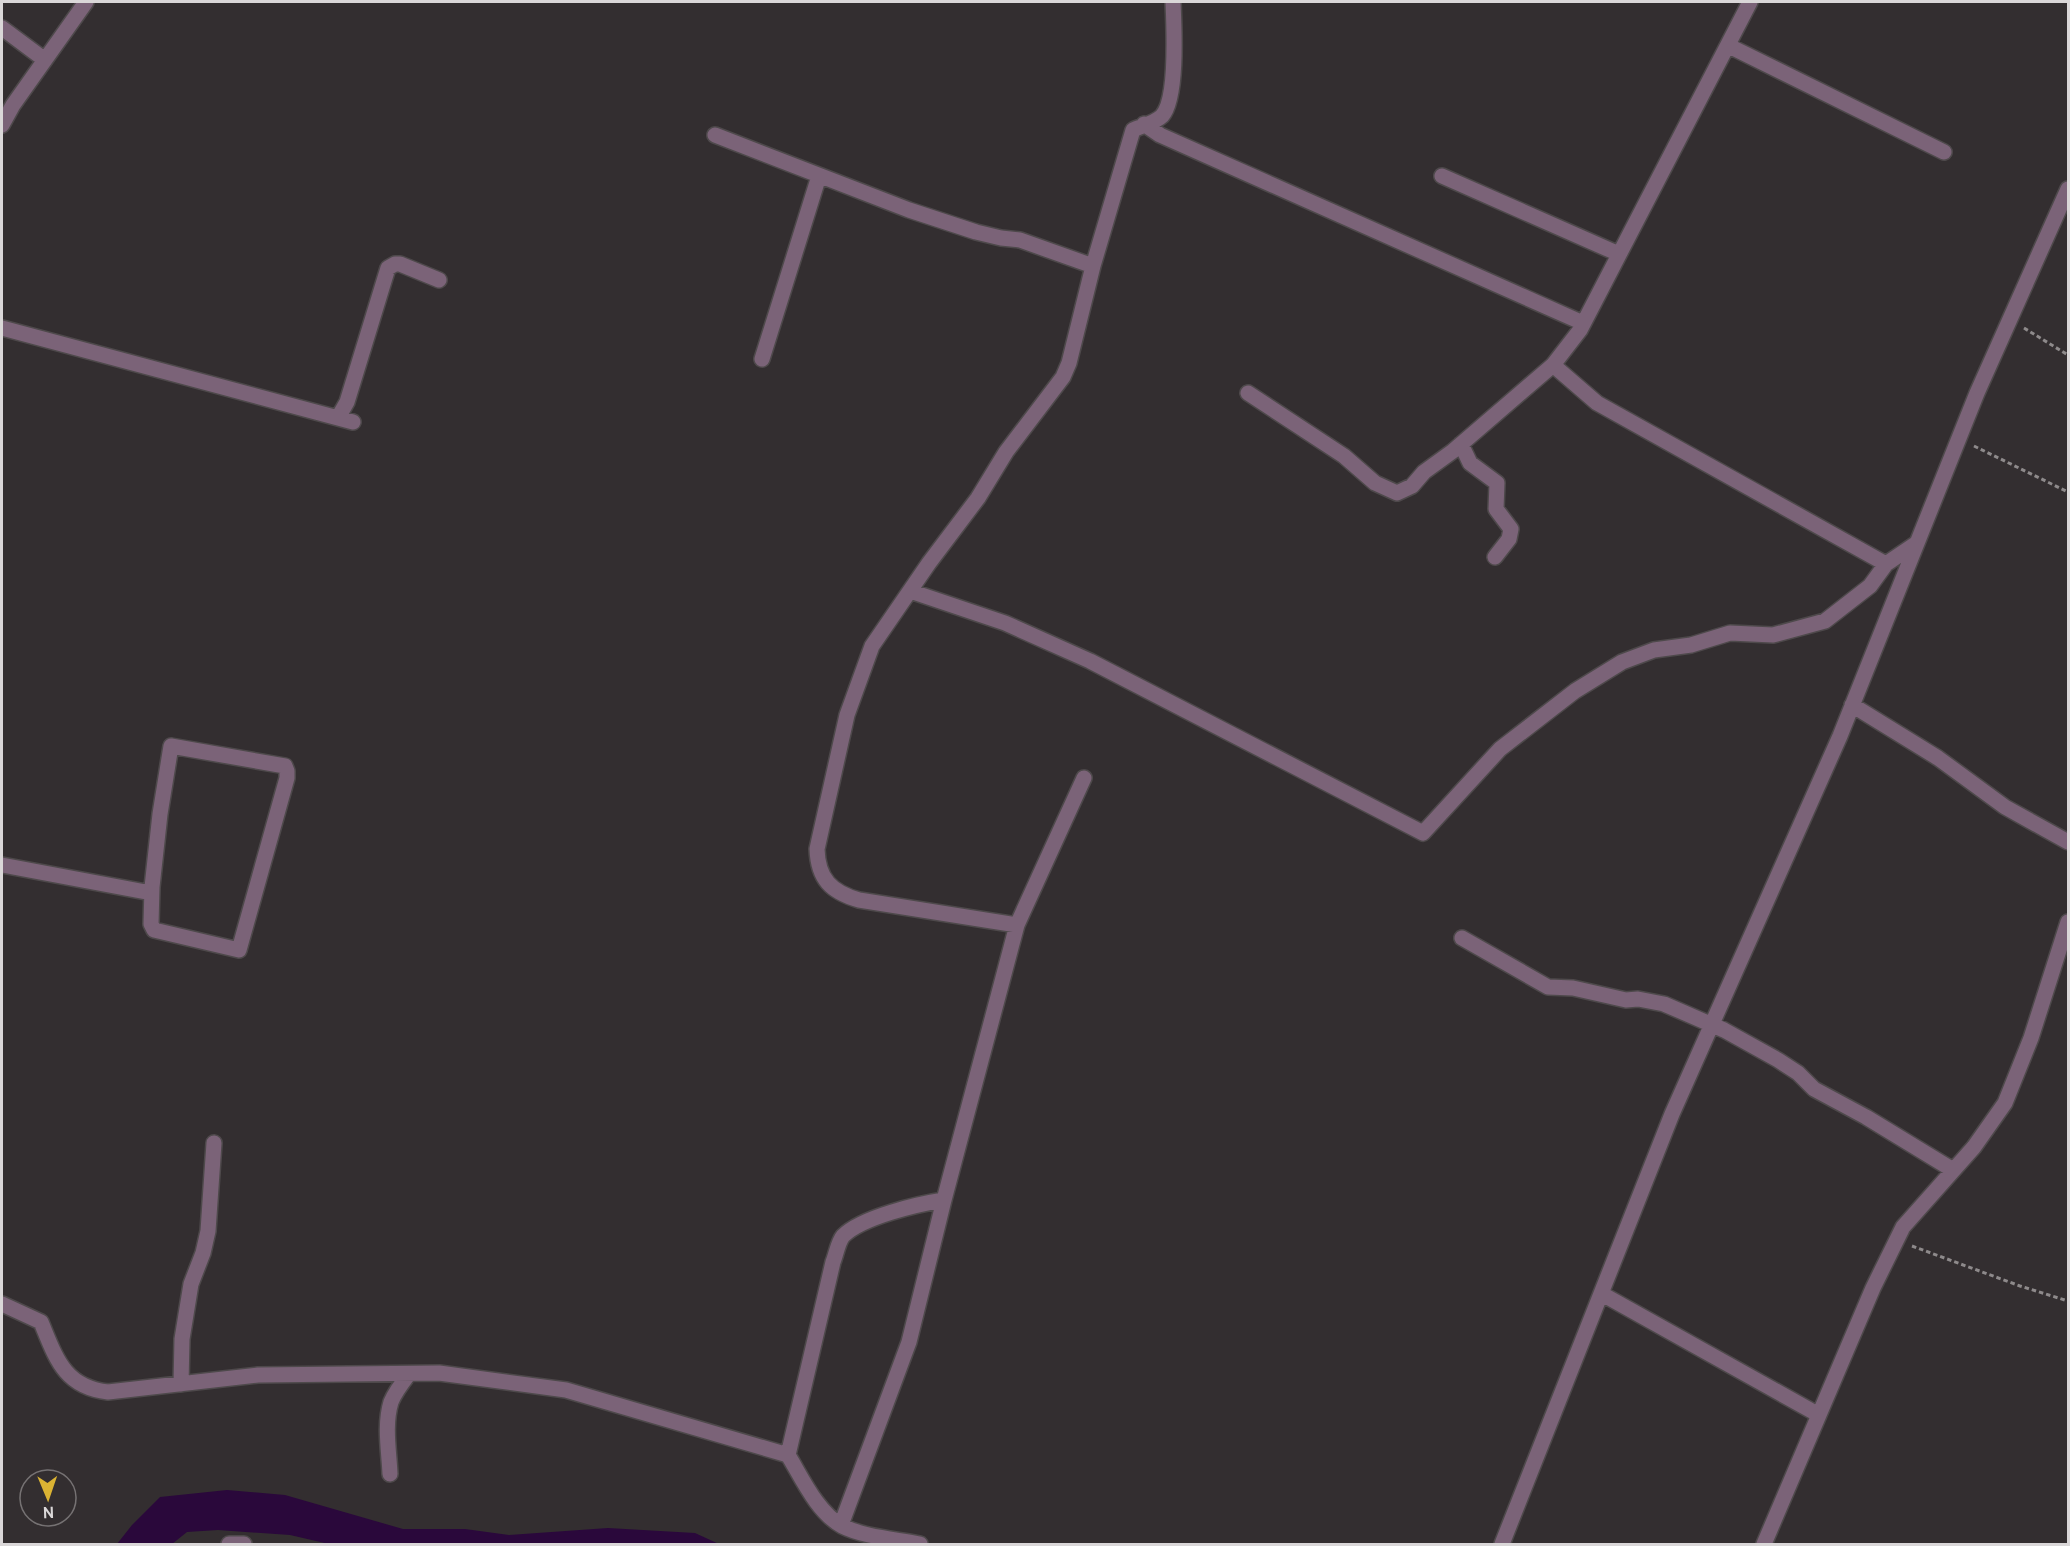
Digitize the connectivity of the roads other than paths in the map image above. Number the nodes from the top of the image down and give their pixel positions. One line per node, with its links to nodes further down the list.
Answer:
1 (86, 2): 6 (street)
2 (1173, 2): 7 (street)
3 (1750, 2): 5 (street)
4 (2, 28): 6 (street)
5 (1729, 46): 10 (street); 14 (street)
6 (45, 60): 8 (street)
7 (1144, 124): 15 (street); 17 (street)
8 (2, 125)
9 (715, 135): 11 (street)
10 (1944, 152)
11 (819, 176): 15 (street); 19 (street)
12 (1442, 176): 14 (street)
13 (2068, 189): 23 (street)
14 (1619, 254): 17 (street)
15 (1093, 266): 26 (street)
16 (439, 280): 18 (street)
17 (1583, 323): 20 (street)
18 (2, 328)
19 (762, 359)
20 (1553, 365): 22 (street); 25 (street)
21 (1248, 393): 22 (street)
22 (1461, 444): 24 (street)
23 (1917, 543): 25 (street); 27 (street)
24 (1495, 557)
25 (1886, 564): 26 (street)
26 (910, 591): 33 (street)
27 (1851, 705): 29 (street); 35 (street)
28 (1084, 778): 33 (street)
29 (2068, 842)
30 (2, 865): 31 (street)
31 (152, 887): 31 (street)
32 (2068, 922): 37 (street)
33 (1017, 925): 38 (street)
34 (1462, 938): 35 (street)
35 (1712, 1025): 37 (street); 39 (street)
36 (214, 1143): 42 (street)
37 (1953, 1170): 43 (street)
38 (944, 1200): 44 (street); 46 (street)
39 (1602, 1294): 43 (street); 50 (street)
40 (2, 1304): 42 (street)
41 (409, 1374): 42 (street); 44 (street); 45 (street)
42 (181, 1384)
43 (1819, 1415): 51 (street)
44 (788, 1455): 46 (street)
45 (390, 1474)
46 (841, 1525): 49 (street)
47 (229, 1545): 48 (street)
48 (244, 1545)
49 (920, 1545)
50 (1502, 1545)
51 (1764, 1545)

